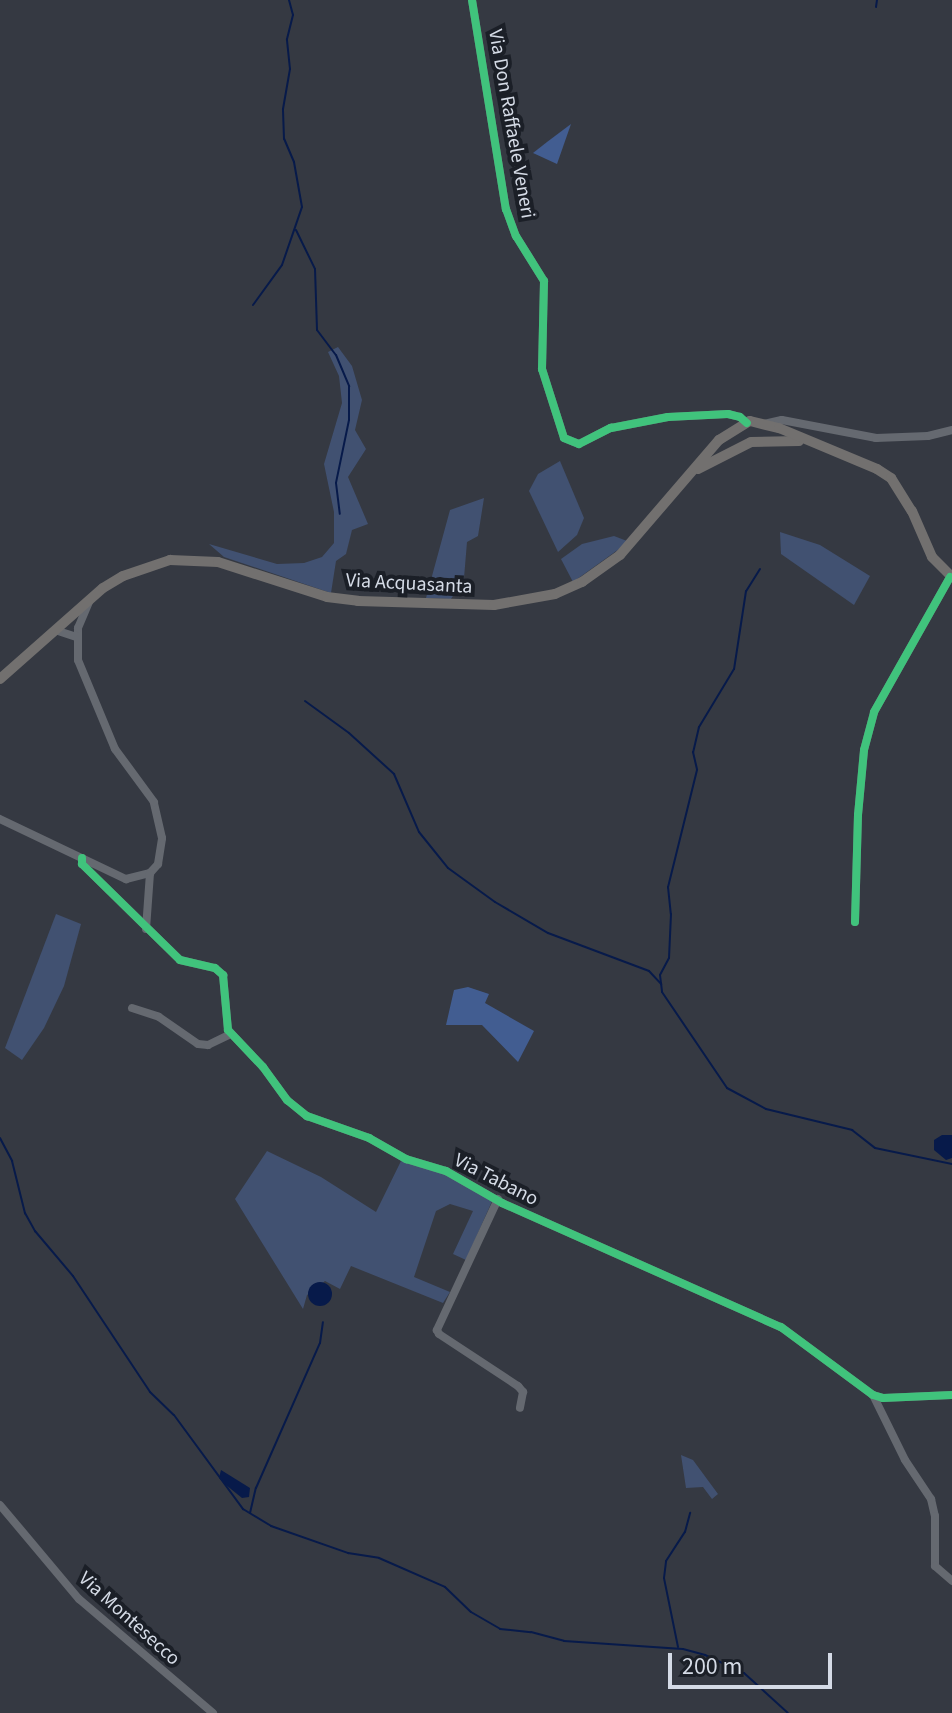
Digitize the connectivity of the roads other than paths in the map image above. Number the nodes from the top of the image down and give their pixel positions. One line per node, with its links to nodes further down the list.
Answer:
1 (472, 0): 2 (street, Via Don Raffaele Veneri)
2 (752, 424): 3 (street); 4 (street); 4 (street); 5 (main road); 6 (main road, Via Acquasanta)
3 (952, 430)
4 (753, 441): 5 (main road); 6 (main road, Via Acquasanta)
5 (809, 442): 7 (main road)
6 (692, 472): 8 (main road, Via Acquasanta)
7 (951, 577): 16 (street)
8 (90, 600): 9 (main road, Via Acquasanta); 11 (street)
9 (70, 617): 10 (main road, Via Acquasanta); 11 (street)
10 (55, 630): 11 (street); 12 (main road, Via Acquasanta)
11 (76, 633): 15 (street)
12 (0, 679)
13 (0, 819): 14 (street)
14 (82, 858): 15 (street); 17 (street)
15 (150, 873): 17 (street)
16 (855, 922)
17 (146, 929): 19 (street)
18 (132, 1008): 19 (street)
19 (231, 1034): 20 (street, Via Tabano)
20 (498, 1199): 21 (street, Via Tabano); 23 (street)
21 (873, 1395): 22 (street); 25 (street, Via Tabano)
22 (952, 1395)
23 (520, 1408)
24 (0, 1505): 26 (street, Via Montesecco)
25 (952, 1581)
26 (213, 1713)

